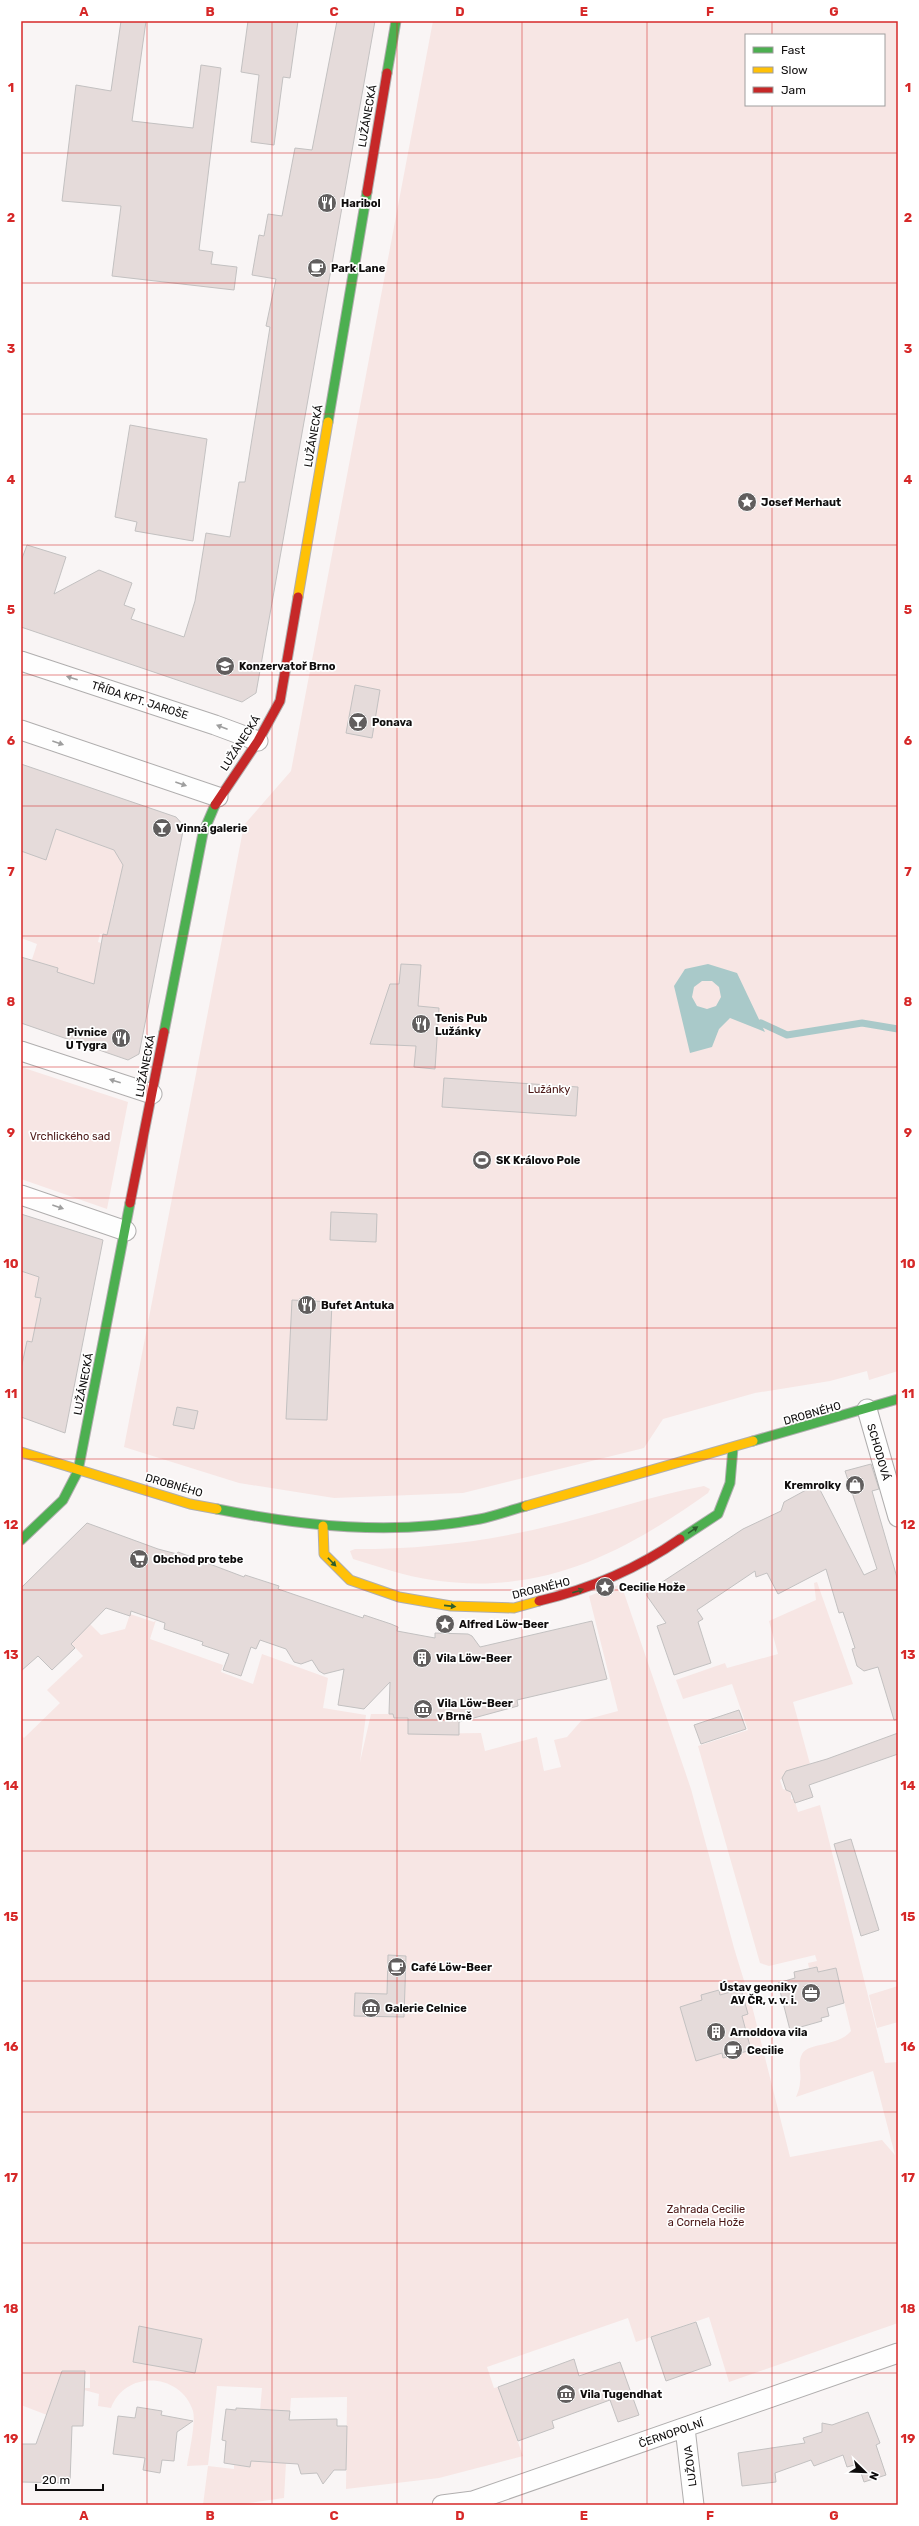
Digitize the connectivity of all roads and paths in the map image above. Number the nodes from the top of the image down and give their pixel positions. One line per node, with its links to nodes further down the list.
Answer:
1 (396, 21): 4 (street, LUŽÁNECKÁ)
2 (21, 661): 4 (street, TŘÍDA KPT. JAROŠE, one-way to 2)
3 (21, 730): 5 (street, one-way to 5)
4 (258, 741): 5 (street, LUŽÁNECKÁ)
5 (218, 797): 7 (street, LUŽÁNECKÁ)
6 (21, 1051): 7 (street, one-way to 6)
7 (152, 1094): 9 (street, LUŽÁNECKÁ)
8 (21, 1195): 9 (street, one-way to 9)
9 (126, 1231): 14 (street, LUŽÁNECKÁ)
10 (898, 1400): 11 (street, DROBNÉHO)
11 (867, 1409): 12 (street, DROBNÉHO); 15 (street, SCHODOVÁ)
12 (733, 1448): 16 (street, DROBNÉHO); 16 (street, DROBNÉHO, one-way to 12)
13 (21, 1452): 14 (street, DROBNÉHO)
14 (78, 1471): 16 (street, DROBNÉHO); 17 (street, LUŽÁNECKÁ)
15 (898, 1517)
16 (323, 1526)
17 (21, 1540)
18 (898, 2353): 19 (street, ČERNOPOLNÍ)
19 (685, 2428): 20 (street, ČERNOPOLNÍ); 22 (street, LUŽOVA)
20 (474, 2503): 21 (street, ČERNOPOLNÍ)
21 (442, 2505)
22 (694, 2505)

